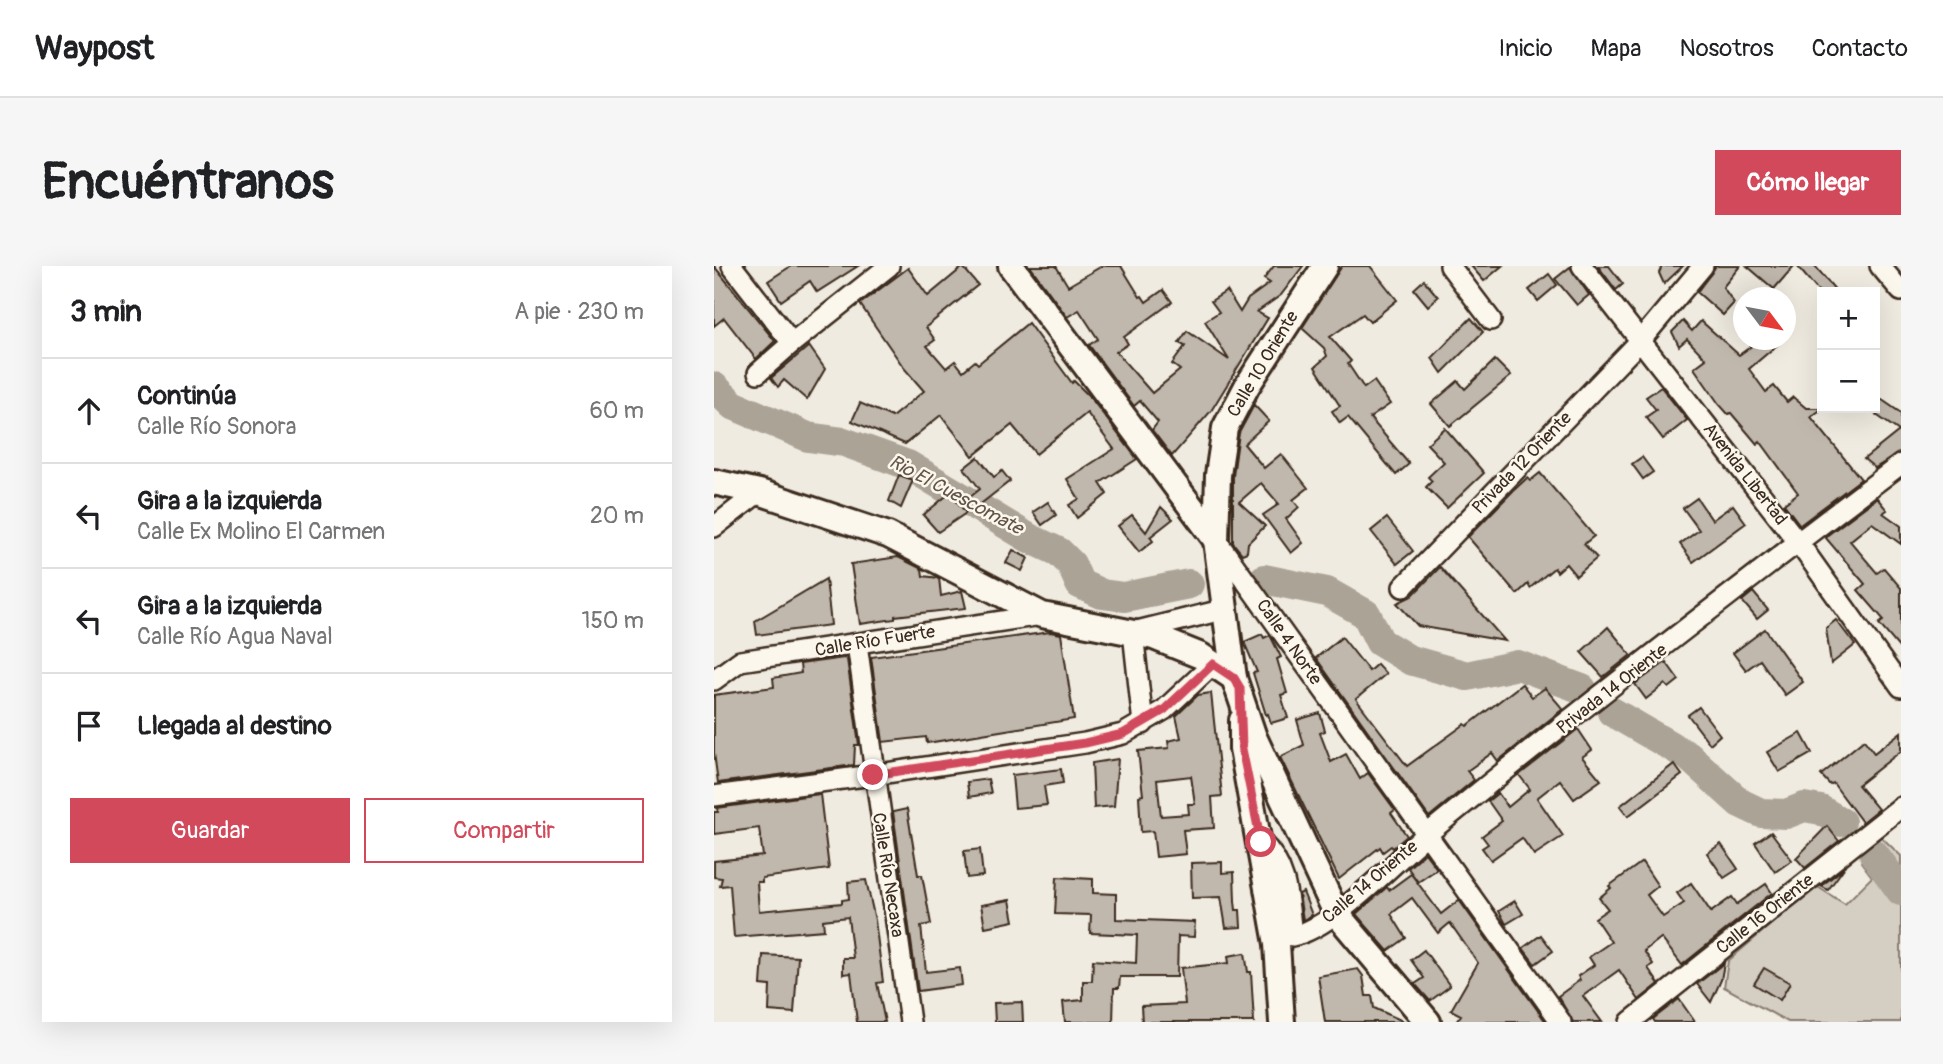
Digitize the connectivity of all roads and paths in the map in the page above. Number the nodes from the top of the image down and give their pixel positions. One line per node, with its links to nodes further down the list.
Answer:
1 (732, 266): 12 (street)
2 (889, 266): 12 (street)
3 (1011, 266): 18 (main road, Calle 4 Norte)
4 (1325, 266): 18 (main road, Calle 10 Oriente)
5 (1450, 266): 10 (street)
6 (1582, 266): 11 (street, Avenida Libertad)
7 (1703, 266): 11 (street, Privada 12 Oriente)
8 (1880, 266): 9 (street)
9 (1901, 291)
10 (1491, 320)
11 (1641, 340): 19 (street, Avenida Libertad); 20 (street, Privada 12 Oriente)
12 (792, 343): 13 (street)
13 (758, 373)
14 (1901, 464): 19 (street, Privada 14 Oriente)
15 (714, 482): 16 (main road)
16 (759, 492): 17 (street); 22 (main road)
17 (714, 527)
18 (1216, 540): 21 (main road, Calle 10 Oriente); 34 (street, Calle 4 Norte)
19 (1798, 542): 28 (street, Avenida Libertad); 34 (street, Privada 14 Oriente)
20 (1403, 587)
21 (1226, 609): 23 (street); 26 (main road, Calle 10 Oriente)
22 (1042, 615): 23 (main road); 24 (street, Calle Río Fuerte)
23 (1133, 632): 25 (main road); 30 (street)
24 (857, 644): 27 (street, Calle Río Fuerte); 31 (street, Calle Río Necaxa)
25 (1213, 664): 26 (main road); 30 (street)
26 (1234, 678): 29 (main road, Calle 10 Oriente)
27 (714, 680)
28 (1901, 687)
29 (1242, 702): 35 (main road); 36 (main road, Calle 10 Oriente)
30 (1143, 724): 31 (street)
31 (873, 775): 32 (street); 37 (street, Calle Río Necaxa)
32 (714, 796)
33 (1901, 807): 41 (street, Calle 16 Oriente)
34 (1426, 835): 36 (street, Calle 14 Oriente); 40 (street, Calle 4 Norte)
35 (1261, 842): 36 (street, Calle 14 Oriente); 38 (main road)
36 (1336, 913): 39 (main road, Calle 10 Oriente)
37 (910, 1022)
38 (1282, 1022)
39 (1428, 1022)
40 (1562, 1022)
41 (1630, 1022)

